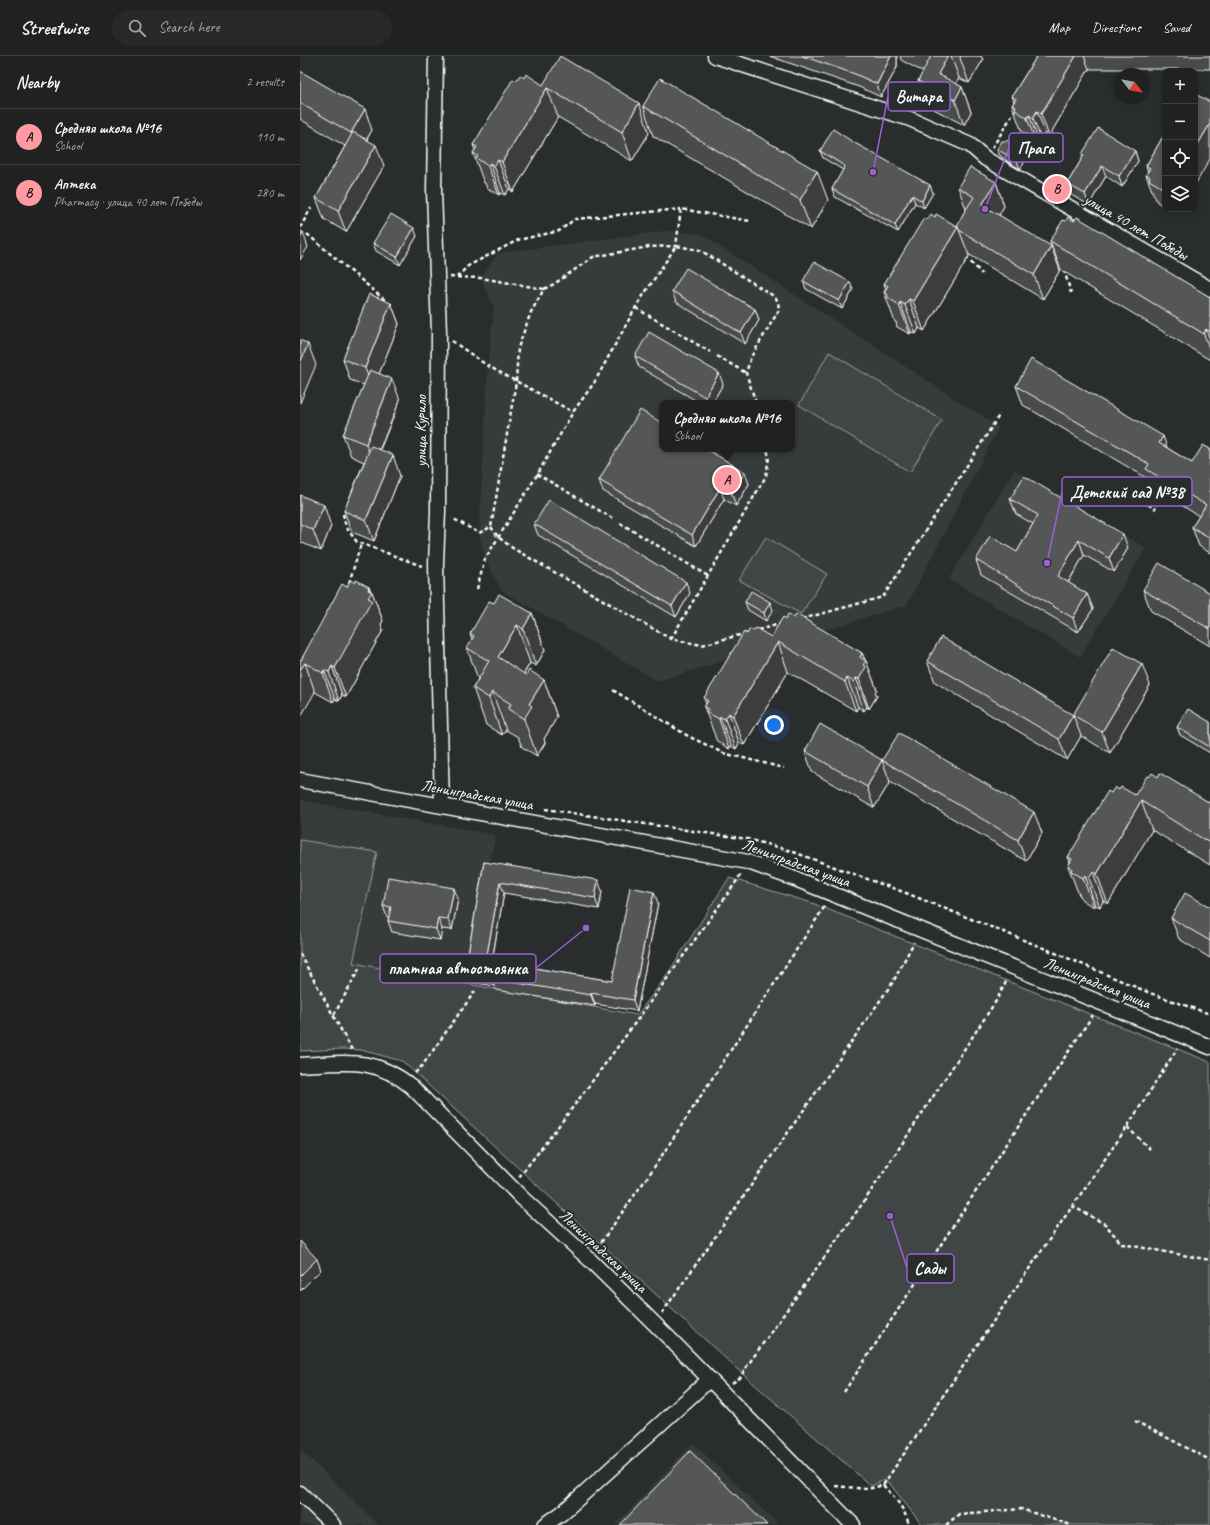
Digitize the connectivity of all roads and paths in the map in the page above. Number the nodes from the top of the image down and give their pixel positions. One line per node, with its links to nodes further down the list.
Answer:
1 (436, 56): 15 (street, улица Курило)
2 (715, 56): 4 (street, улица 40 лет Победы)
3 (1019, 104): 4 (path)
4 (986, 159): 17 (street, улица 40 лет Победы)
5 (311, 208): 8 (path)
6 (681, 209): 7 (path); 10 (path); 14 (path)
7 (750, 221)
8 (300, 228)
9 (307, 234): 19 (path)
10 (676, 246): 16 (path); 20 (path); 24 (path)
11 (964, 256): 13 (path)
12 (1063, 268): 18 (path)
13 (982, 274)
14 (457, 277): 15 (path); 16 (path)
15 (437, 278): 21 (street, улица Курило)
16 (544, 289): 25 (path)
17 (1210, 289)
18 (1072, 294)
19 (386, 301)
20 (636, 308): 22 (path); 27 (path)
21 (438, 332): 25 (path); 33 (street, улица Курило)
22 (710, 352)
23 (717, 356): 24 (path)
24 (746, 373): 26 (path)
25 (516, 382): 27 (path); 37 (path)
26 (755, 400)
27 (573, 412): 30 (path)
28 (1000, 414): 44 (path)
29 (768, 452): 41 (path)
30 (538, 474): 35 (path); 38 (path)
31 (1142, 501): 32 (path)
32 (1156, 509)
33 (438, 511): 37 (path); 40 (street, улица Курило)
34 (343, 514): 39 (path)
35 (612, 518)
36 (620, 523): 41 (path)
37 (491, 527): 38 (path)
38 (498, 538): 43 (path); 46 (path)
39 (361, 544): 40 (path); 42 (path)
40 (436, 572): 50 (street, улица Курило)
41 (708, 576): 46 (path)
42 (349, 583)
43 (477, 589)
44 (800, 619)
45 (785, 623): 46 (path)
46 (671, 639)
47 (613, 690): 48 (path)
48 (784, 768)
49 (300, 780): 50 (street, Ленинградская улица)
50 (442, 805): 51 (street, Ленинградская улица)
51 (748, 862): 52 (street, Ленинградская улица); 67 (path)
52 (833, 894): 53 (street, Ленинградская улица); 69 (path)
53 (920, 929): 55 (street, Ленинградская улица); 71 (path)
54 (300, 954): 59 (path)
55 (1014, 967): 58 (street, Ленинградская улица); 73 (path)
56 (360, 969): 59 (path)
57 (475, 991): 64 (path)
58 (1100, 1002): 60 (street, Ленинградская улица); 74 (path)
59 (334, 1015): 62 (path)
60 (1180, 1035): 61 (street, Ленинградская улица); 65 (path)
61 (1210, 1047)
62 (359, 1063): 63 (street, Ленинградская улица); 64 (street, Ленинградская улица)
63 (300, 1065)
64 (402, 1079): 67 (street, Ленинградская улица)
65 (1127, 1127): 66 (path); 68 (path)
66 (1152, 1151)
67 (511, 1187): 69 (street, Ленинградская улица)
68 (1072, 1206): 70 (path); 78 (path)
69 (588, 1259): 71 (street, Ленинградская улица)
70 (1210, 1260)
71 (655, 1323): 72 (street, Ленинградская улица)
72 (710, 1379): 73 (street, Ленинградская улица); 81 (street)
73 (720, 1390): 77 (street, Ленинградская улица)
74 (844, 1392)
75 (1136, 1421): 76 (path)
76 (1210, 1460)
77 (813, 1484): 78 (path); 82 (street, Ленинградская улица)
78 (882, 1485): 83 (path)
79 (300, 1493): 80 (street)
80 (333, 1525)
81 (545, 1525)
82 (853, 1525)
83 (909, 1525)
84 (946, 1525): 85 (path)
85 (1071, 1525)

